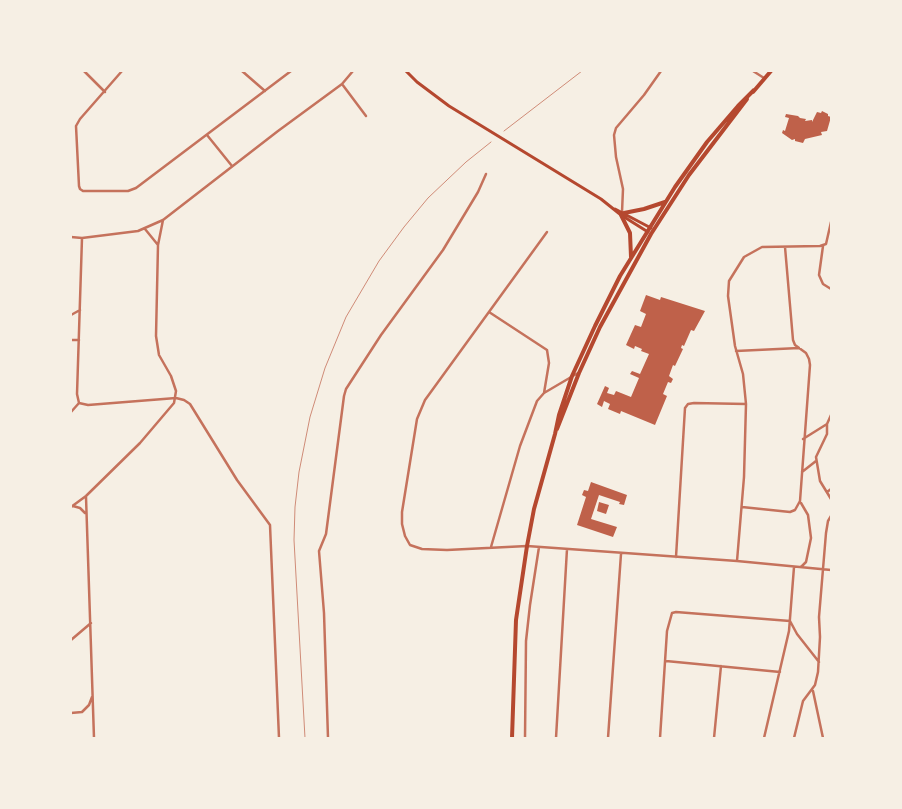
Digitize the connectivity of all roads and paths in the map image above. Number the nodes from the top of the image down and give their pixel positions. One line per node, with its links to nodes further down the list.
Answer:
1 (84, 71): 14 (street)
2 (122, 71): 14 (street)
3 (242, 71): 13 (street)
4 (291, 71): 13 (street)
5 (353, 71): 11 (street)
6 (406, 71): 20 (main road)
7 (660, 71): 20 (street)
8 (753, 71): 10 (street)
9 (771, 71): 10 (highway)
10 (764, 78): 12 (highway)
11 (342, 84): 15 (street); 17 (street)
12 (754, 90): 19 (highway); 23 (highway)
13 (265, 91): 16 (street)
14 (105, 92): 16 (street)
15 (366, 116)
16 (207, 135): 17 (street)
17 (232, 166): 21 (street)
18 (486, 174): 86 (street)
19 (666, 202): 20 (highway); 23 (highway)
20 (622, 214): 23 (main road); 26 (main road); 32 (highway)
21 (163, 220): 24 (street); 29 (street)
22 (831, 222): 30 (street)
23 (652, 228): 26 (highway)
24 (145, 229): 28 (street); 29 (street)
25 (547, 232): 35 (street)
26 (649, 232): 32 (highway); 41 (highway)
27 (71, 237): 28 (street)
28 (82, 238): 34 (street)
29 (158, 245): 44 (street)
30 (823, 246): 31 (street); 33 (street)
31 (785, 247): 39 (street); 40 (street)
32 (630, 260): 42 (highway)
33 (831, 289)
34 (80, 310): 36 (street); 38 (street)
35 (488, 312): 43 (street); 64 (street)
36 (71, 315)
37 (71, 340): 38 (street)
38 (79, 340): 45 (street)
39 (799, 348): 40 (street); 51 (street)
40 (736, 352): 46 (street)
41 (579, 373): 42 (street); 50 (highway)
42 (572, 376): 43 (street); 50 (highway)
43 (544, 393): 64 (street)
44 (176, 398): 45 (street); 56 (street); 85 (street)
45 (79, 403): 47 (street)
46 (746, 404): 60 (street); 68 (street)
47 (71, 412)
48 (831, 415): 49 (street)
49 (827, 424): 51 (street); 52 (street)
50 (555, 434): 63 (highway)
51 (803, 439): 53 (street)
52 (816, 461): 53 (street); 55 (street)
53 (802, 472): 58 (street)
54 (831, 489): 55 (street)
55 (827, 492): 57 (street)
56 (86, 496): 59 (street); 61 (street)
57 (831, 499)
58 (800, 501): 60 (street); 71 (street)
59 (72, 505): 61 (street)
60 (742, 507): 69 (street)
61 (86, 514): 75 (street)
62 (831, 516): 72 (street)
63 (527, 546): 64 (street); 65 (street); 87 (highway)
64 (491, 547)
65 (539, 547): 66 (street); 88 (street)
66 (567, 550): 67 (street); 89 (street)
67 (621, 554): 68 (street); 90 (street)
68 (676, 557): 69 (street)
69 (737, 561): 70 (street)
70 (794, 567): 71 (street); 74 (street)
71 (800, 567): 72 (street)
72 (824, 569): 73 (street); 78 (street)
73 (831, 570)
74 (790, 621): 77 (street); 78 (street); 80 (street)
75 (91, 623): 76 (street); 82 (street)
76 (71, 640)
77 (666, 661): 79 (street); 91 (street)
78 (819, 662): 81 (street)
79 (721, 666): 80 (street); 92 (street)
80 (780, 672): 93 (street)
81 (813, 690): 94 (street); 95 (street)
82 (93, 696): 83 (street); 84 (street)
83 (71, 713)
84 (94, 738)
85 (279, 738)
86 (328, 738)
87 (512, 738)
88 (525, 738)
89 (556, 738)
90 (608, 738)
91 (660, 738)
92 (714, 738)
93 (764, 738)
94 (794, 738)
95 (823, 738)

